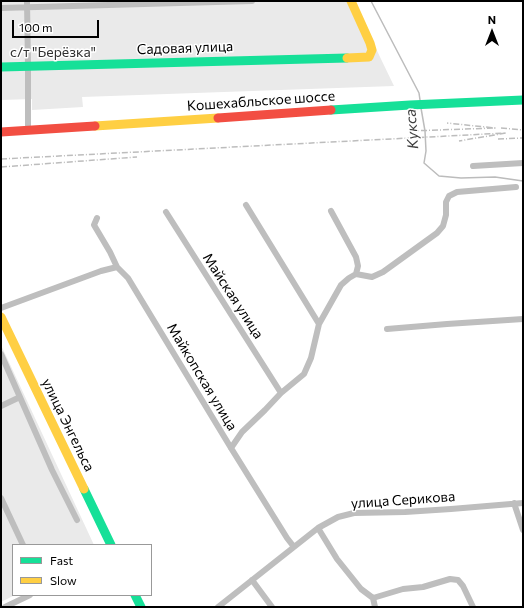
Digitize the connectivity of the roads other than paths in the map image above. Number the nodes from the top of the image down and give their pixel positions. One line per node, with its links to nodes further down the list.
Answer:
1 (252, 1): 3 (street)
2 (351, 1): 5 (street, Садовая улица)
3 (27, 4): 4 (street); 5 (street)
4 (1, 8)
5 (28, 66): 6 (street, Садовая улица); 8 (street)
6 (1, 67)
7 (523, 100): 8 (street, Кошехабльское шоссе)
8 (28, 130): 9 (street, Кошехабльское шоссе)
9 (1, 132)
10 (523, 163): 11 (street)
11 (473, 166)
12 (516, 187): 18 (street)
13 (246, 205): 22 (street)
14 (331, 211): 18 (street)
15 (166, 212): 25 (street, Майская улица)
16 (97, 218): 17 (street, Майкопская улица)
17 (117, 267): 19 (street); 28 (street, Майкопская улица)
18 (356, 274): 22 (street)
19 (1, 308)
20 (1, 317): 36 (street, улица Энгельса)
21 (523, 319): 23 (street)
22 (319, 324): 25 (street)
23 (388, 329)
24 (1, 354): 26 (street)
25 (281, 392): 28 (street)
26 (20, 397): 27 (street); 32 (street)
27 (1, 406)
28 (231, 448): 37 (street, Майкопская улица)
29 (1, 498): 35 (street)
30 (523, 503): 31 (street, улица Серикова)
31 (514, 504): 33 (street, улица Серикова); 34 (street)
32 (77, 520)
33 (318, 528): 37 (street, улица Серикова); 41 (street)
34 (523, 530)
35 (23, 544)
36 (111, 544)
37 (294, 547): 38 (street, улица Серикова)
38 (252, 580): 44 (street, улица Серикова); 45 (street)
39 (28, 596): 42 (street)
40 (136, 596): 43 (street)
41 (373, 598): 46 (street); 47 (street)
42 (5, 607)
43 (141, 607)
44 (218, 607)
45 (272, 607)
46 (375, 607)
47 (473, 607)

